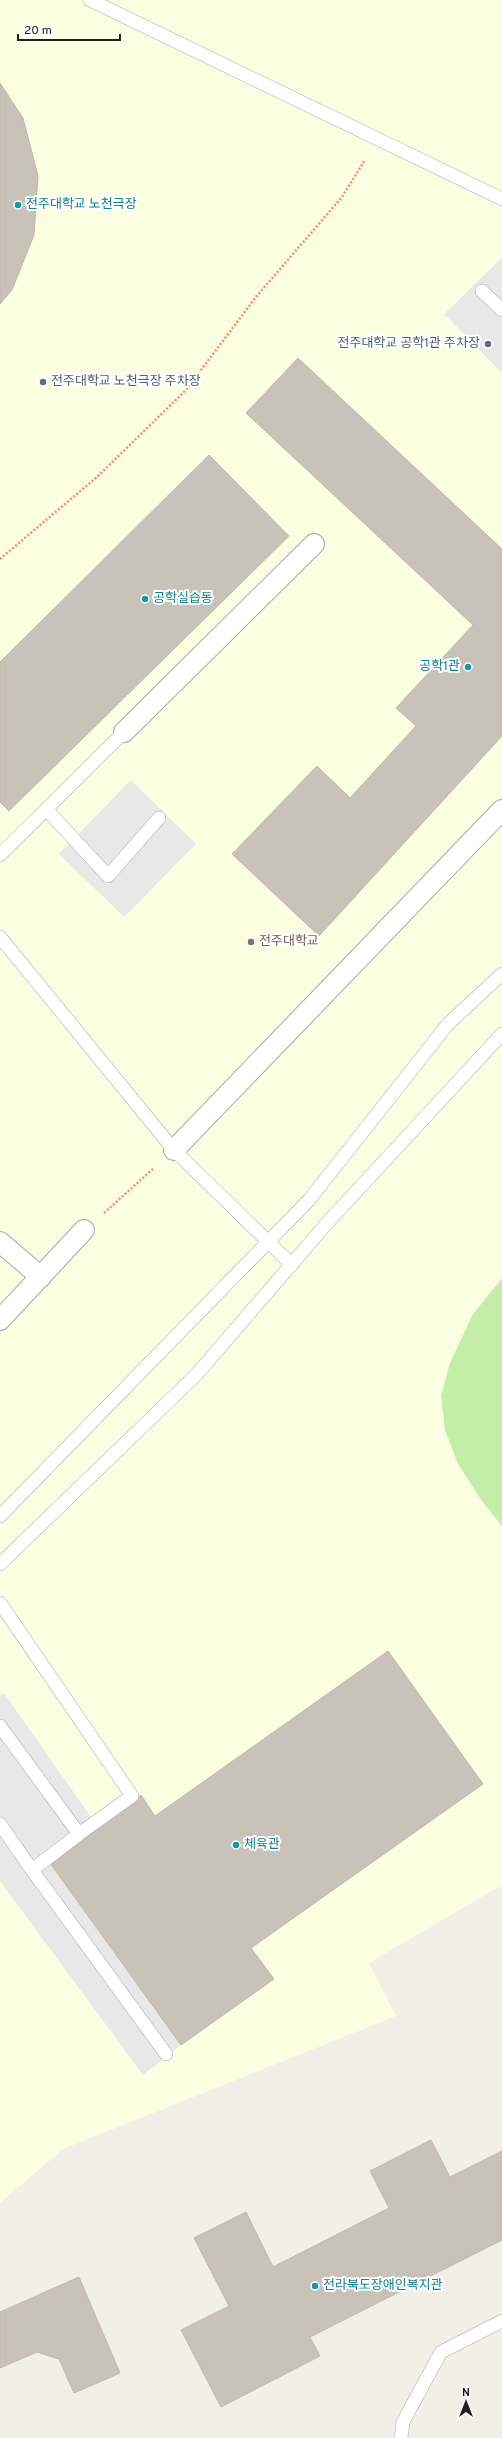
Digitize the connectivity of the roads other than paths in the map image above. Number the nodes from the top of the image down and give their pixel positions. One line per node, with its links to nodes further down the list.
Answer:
1 (90, 0): 2 (lane)
2 (502, 199)
3 (482, 291): 4 (lane)
4 (502, 310)
5 (314, 544): 6 (street)
6 (124, 732): 7 (lane)
7 (46, 809): 9 (lane); 10 (lane)
8 (502, 810): 14 (street)
9 (159, 818)
10 (0, 855)
11 (0, 937): 14 (lane)
12 (502, 974): 17 (lane)
13 (502, 1034): 18 (lane)
14 (174, 1150): 17 (lane)
15 (84, 1230): 19 (street)
16 (0, 1242): 19 (street)
17 (267, 1242): 18 (lane); 21 (lane)
18 (292, 1265): 22 (lane)
19 (40, 1277): 20 (street)
20 (0, 1320)
21 (0, 1516)
22 (0, 1564)
23 (0, 1603): 26 (lane)
24 (0, 1726): 26 (lane)
25 (0, 1824): 27 (lane)
26 (79, 1834): 27 (lane)
27 (32, 1870): 28 (lane)
28 (166, 2054)
29 (502, 2321): 30 (lane)
30 (401, 2438)

